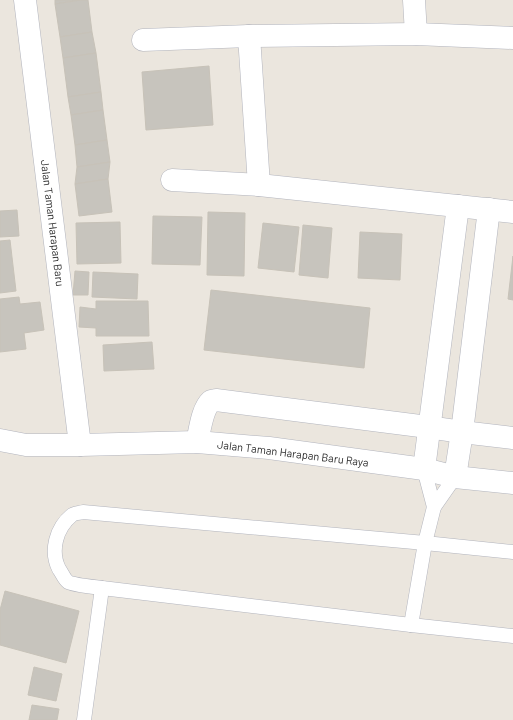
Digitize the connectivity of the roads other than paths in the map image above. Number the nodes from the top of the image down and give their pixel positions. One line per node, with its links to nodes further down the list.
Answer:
1 (25, 0): 18 (street, Jalan Taman Harapan Baru)
2 (414, 0): 3 (street)
3 (416, 34): 4 (street); 5 (street)
4 (249, 36): 6 (street); 8 (street)
5 (513, 38)
6 (143, 40)
7 (172, 180): 8 (street)
8 (259, 185): 9 (street)
9 (458, 206): 10 (street); 12 (street)
10 (490, 209): 11 (street); 13 (street)
11 (513, 212)
12 (428, 427): 13 (street); 16 (street); 20 (street)
13 (462, 432): 14 (street); 21 (street)
14 (513, 438)
15 (0, 440): 17 (street, Jalan Taman Harapan Baru Raya)
16 (197, 442): 18 (street, Jalan Taman Harapan Baru Raya); 20 (street, Jalan Taman Harapan Baru Raya)
17 (26, 445): 18 (street, Jalan Taman Harapan Baru Raya); 19 (street)
18 (80, 445)
19 (0, 455)
20 (424, 469): 21 (street, Jalan Taman Harapan Baru Raya); 23 (lane)
21 (455, 477): 22 (street, Jalan Taman Harapan Baru Raya); 23 (lane)
22 (513, 483)
23 (434, 507): 24 (lane)
24 (425, 543): 25 (lane); 26 (lane); 27 (lane)
25 (513, 552)
26 (102, 588): 27 (lane); 29 (lane)
27 (411, 625): 28 (lane)
28 (513, 636)
29 (84, 720)

